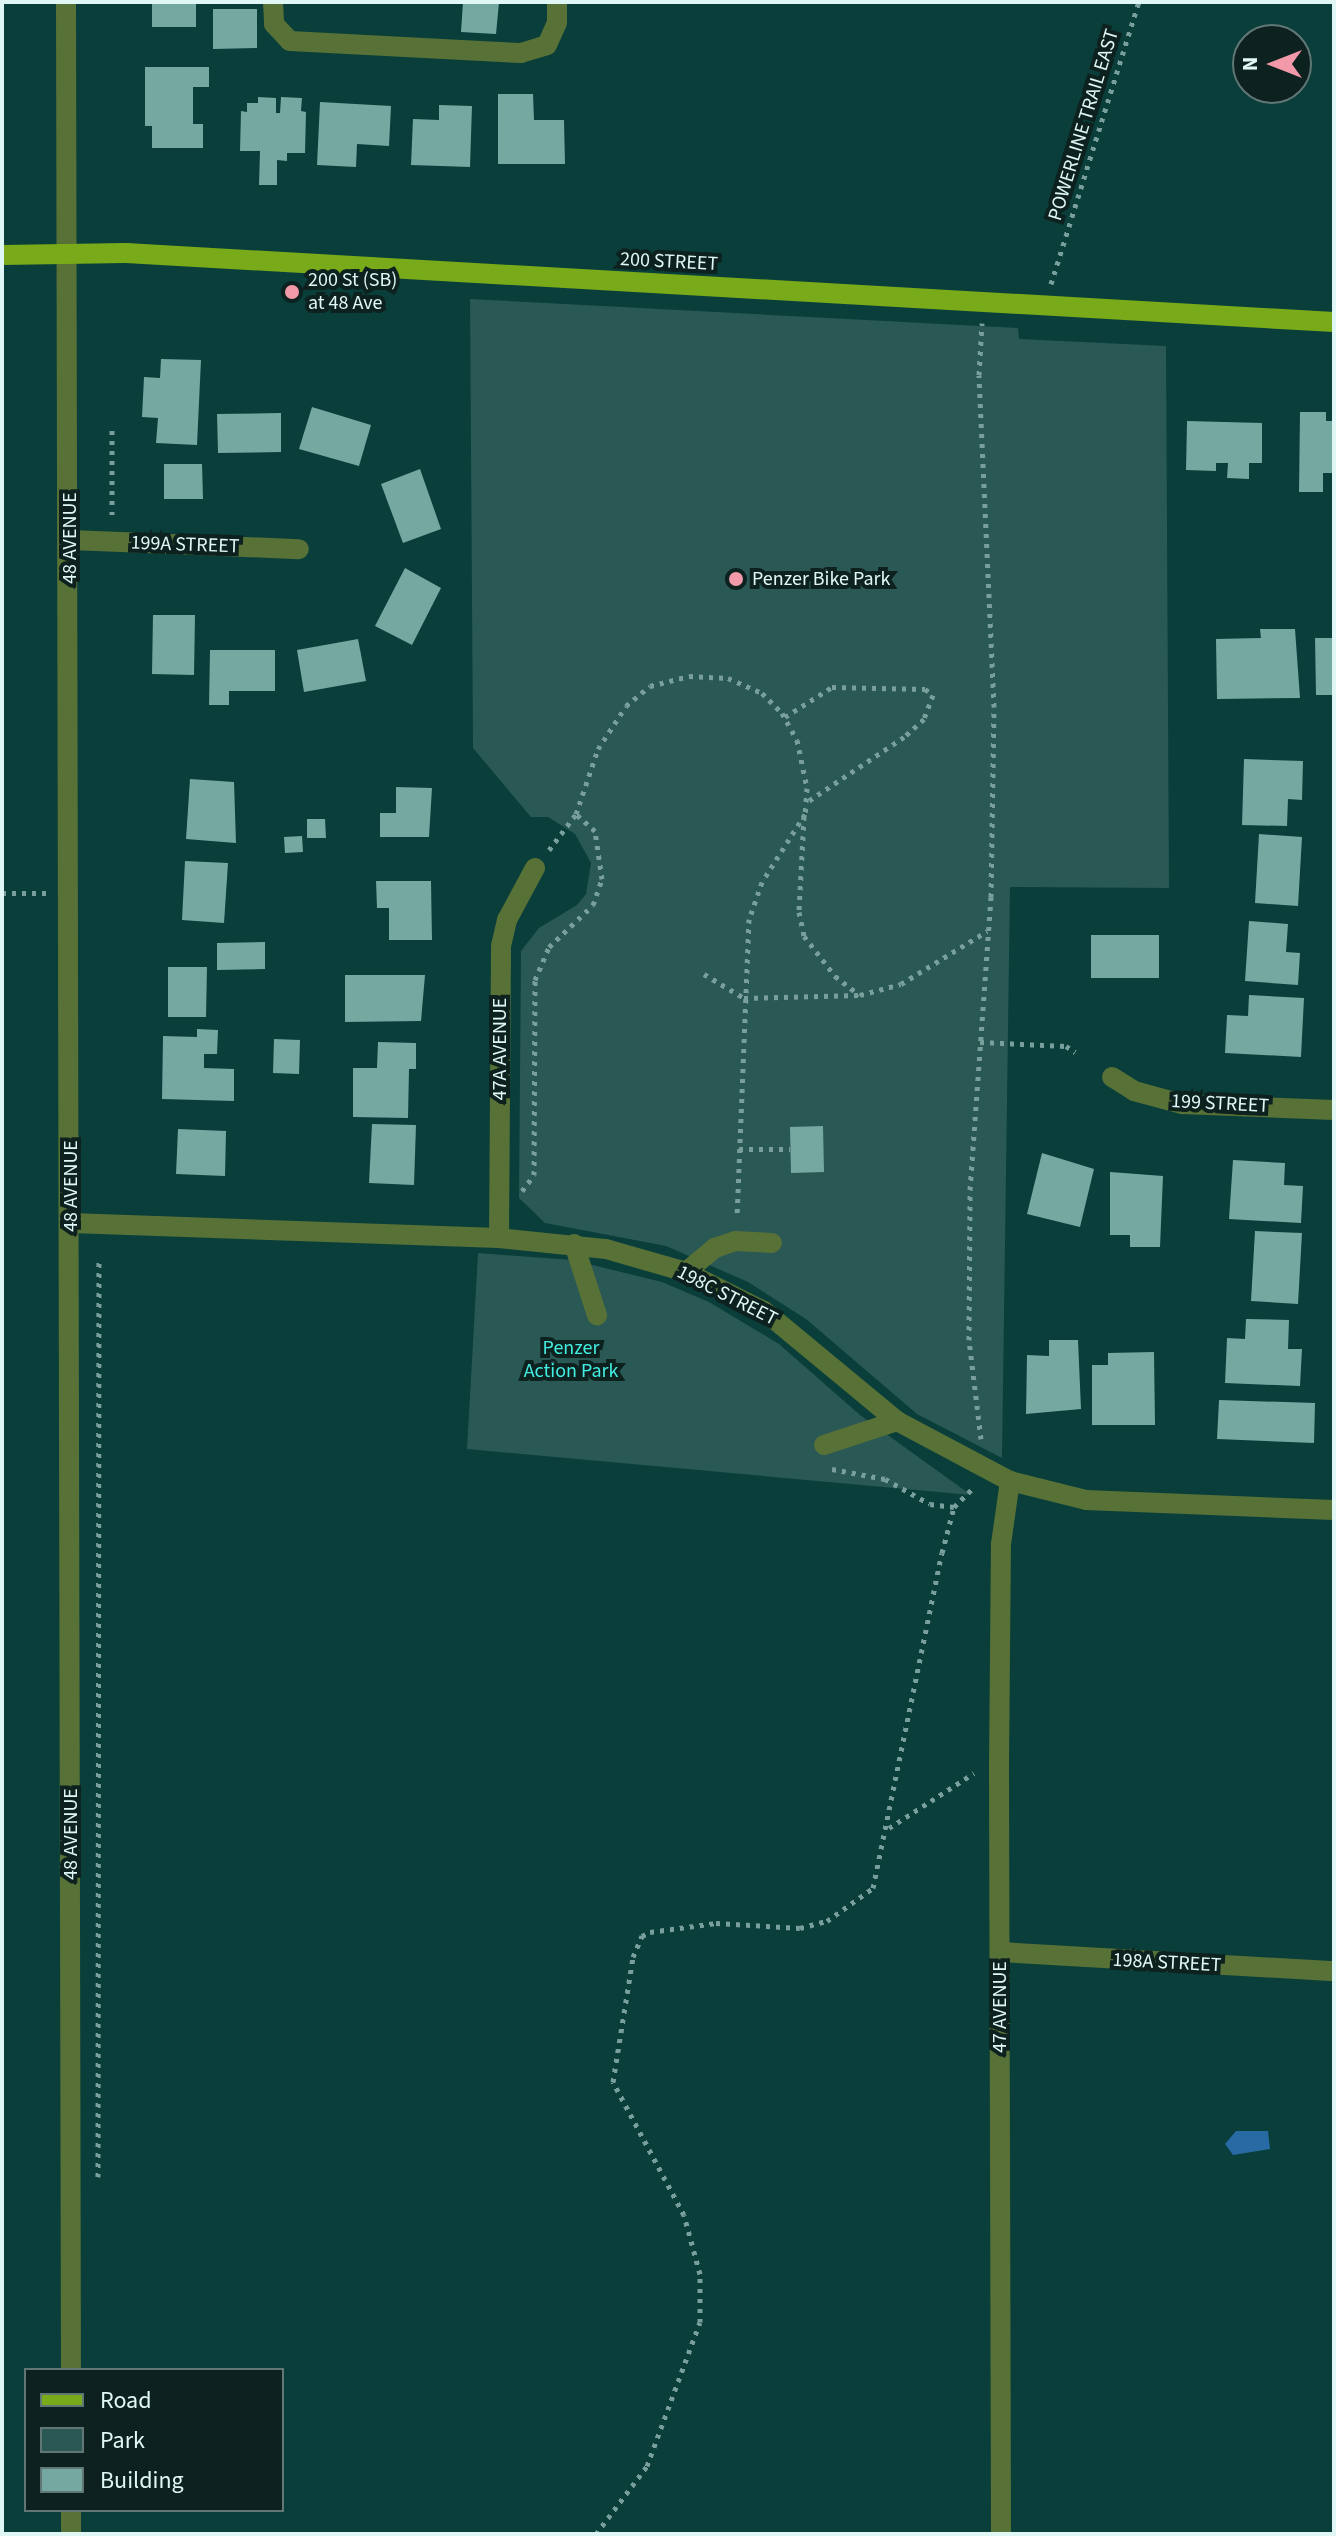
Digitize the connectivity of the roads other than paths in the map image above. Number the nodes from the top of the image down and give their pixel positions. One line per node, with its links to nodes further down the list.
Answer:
1 (66, 2): 5 (street, 48 AVENUE)
2 (273, 2): 3 (street)
3 (557, 2)
4 (2, 255): 5 (main road, 200 STREET)
5 (67, 255): 6 (main road, 200 STREET); 7 (street, 48 AVENUE)
6 (1334, 322)
7 (71, 540): 8 (street, 199A STREET); 12 (street, 48 AVENUE)
8 (299, 549)
9 (535, 868): 13 (street, 47A AVENUE)
10 (1112, 1077): 11 (street, 199 STREET)
11 (1334, 1110)
12 (71, 1223): 13 (street, 198C STREET); 24 (street, 48 AVENUE)
13 (499, 1238): 15 (street, 198C STREET)
14 (772, 1243): 16 (street)
15 (574, 1244): 16 (street, 198C STREET); 17 (street)
16 (686, 1272): 18 (street, 198C STREET)
17 (597, 1315)
18 (897, 1421): 19 (street); 20 (street, 198C STREET)
19 (823, 1452)
20 (1010, 1481): 21 (street, 198C STREET); 22 (street, 47 AVENUE)
21 (1334, 1510)
22 (1000, 1952): 23 (street, 198A STREET); 27 (street, 47 AVENUE)
23 (1334, 1971)
24 (71, 2368)
25 (71, 2512): 26 (street)
26 (71, 2534)
27 (1001, 2534)

